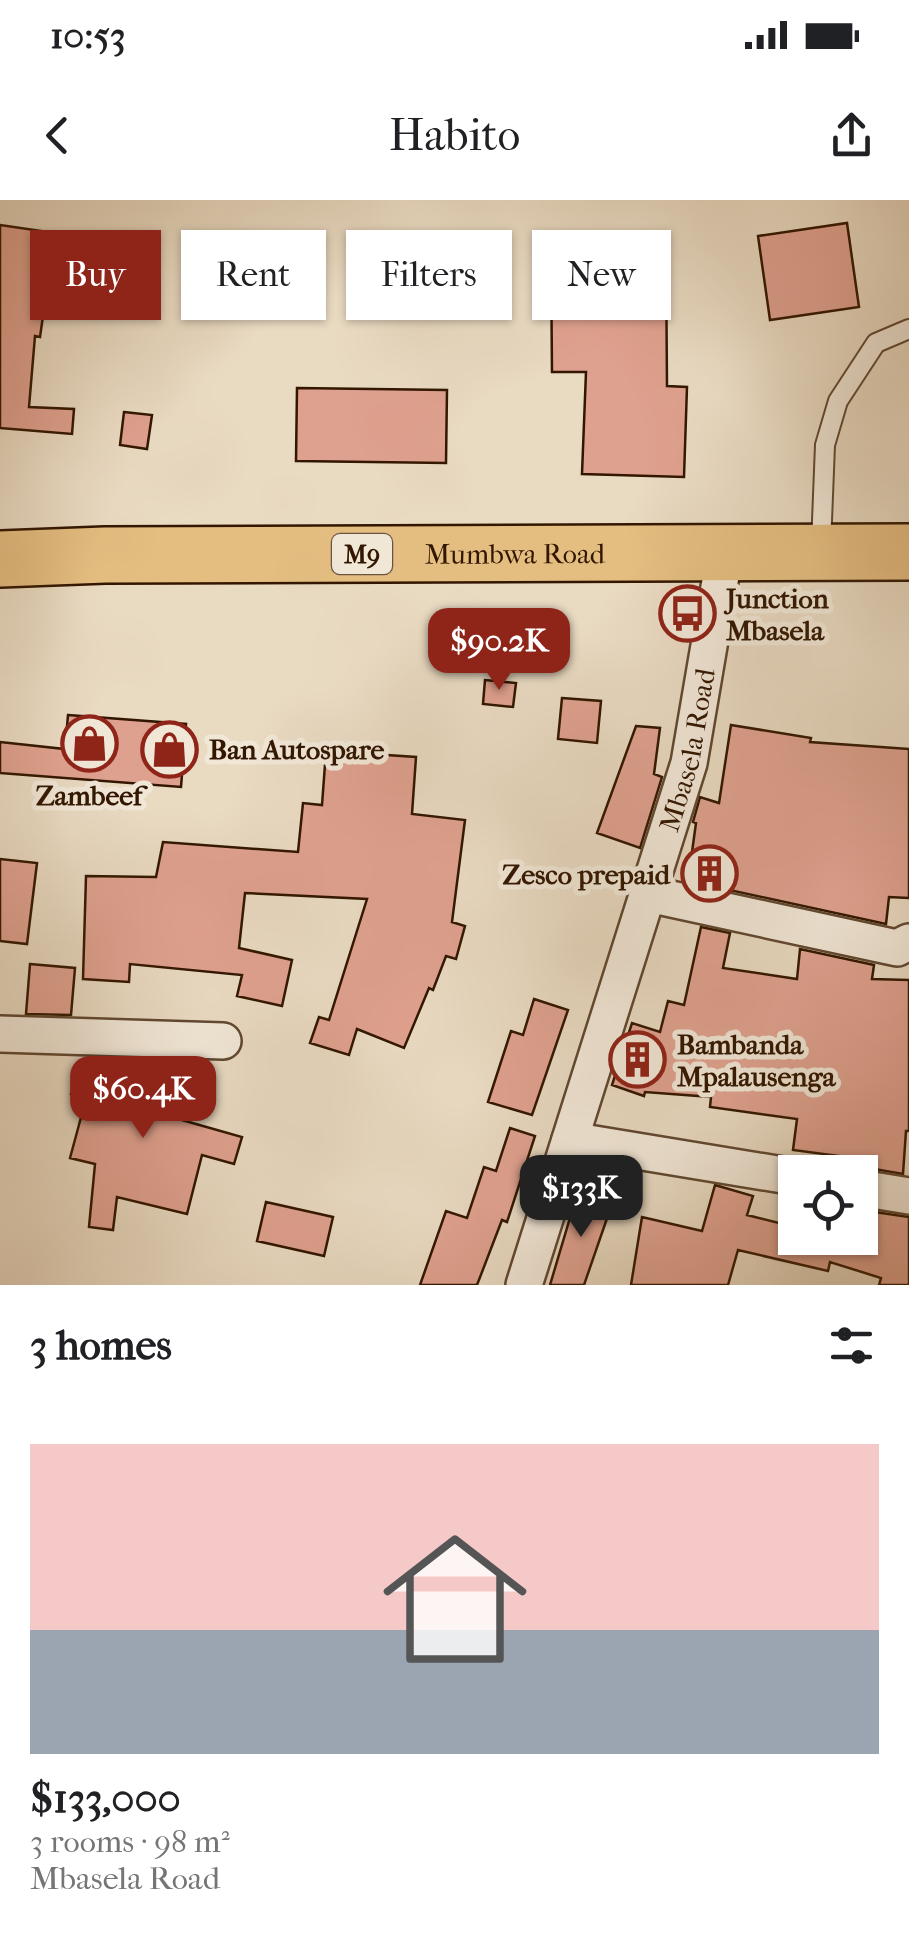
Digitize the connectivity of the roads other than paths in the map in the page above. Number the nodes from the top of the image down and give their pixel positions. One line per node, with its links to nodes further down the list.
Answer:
1 (909, 329): 2 (lane)
2 (821, 552): 3 (main road, Mumbwa Road / M9); 5 (main road, Mumbwa Road / M9)
3 (909, 552)
4 (0, 559): 5 (main road, Mumbwa Road / M9)
5 (723, 569): 6 (main road, Mumbwa Road / M9); 7 (main road, Mumbwa Road / M9); 8 (street, Mbasela Road)
6 (909, 587)
7 (0, 594)
8 (648, 894): 9 (street); 12 (street, Mbasela Road)
9 (909, 942)
10 (0, 1034): 11 (street)
11 (223, 1041)
12 (570, 1140): 13 (street); 16 (street, Mbasela Road)
13 (778, 1174)
14 (878, 1191): 15 (street)
15 (909, 1196)
16 (524, 1285)

